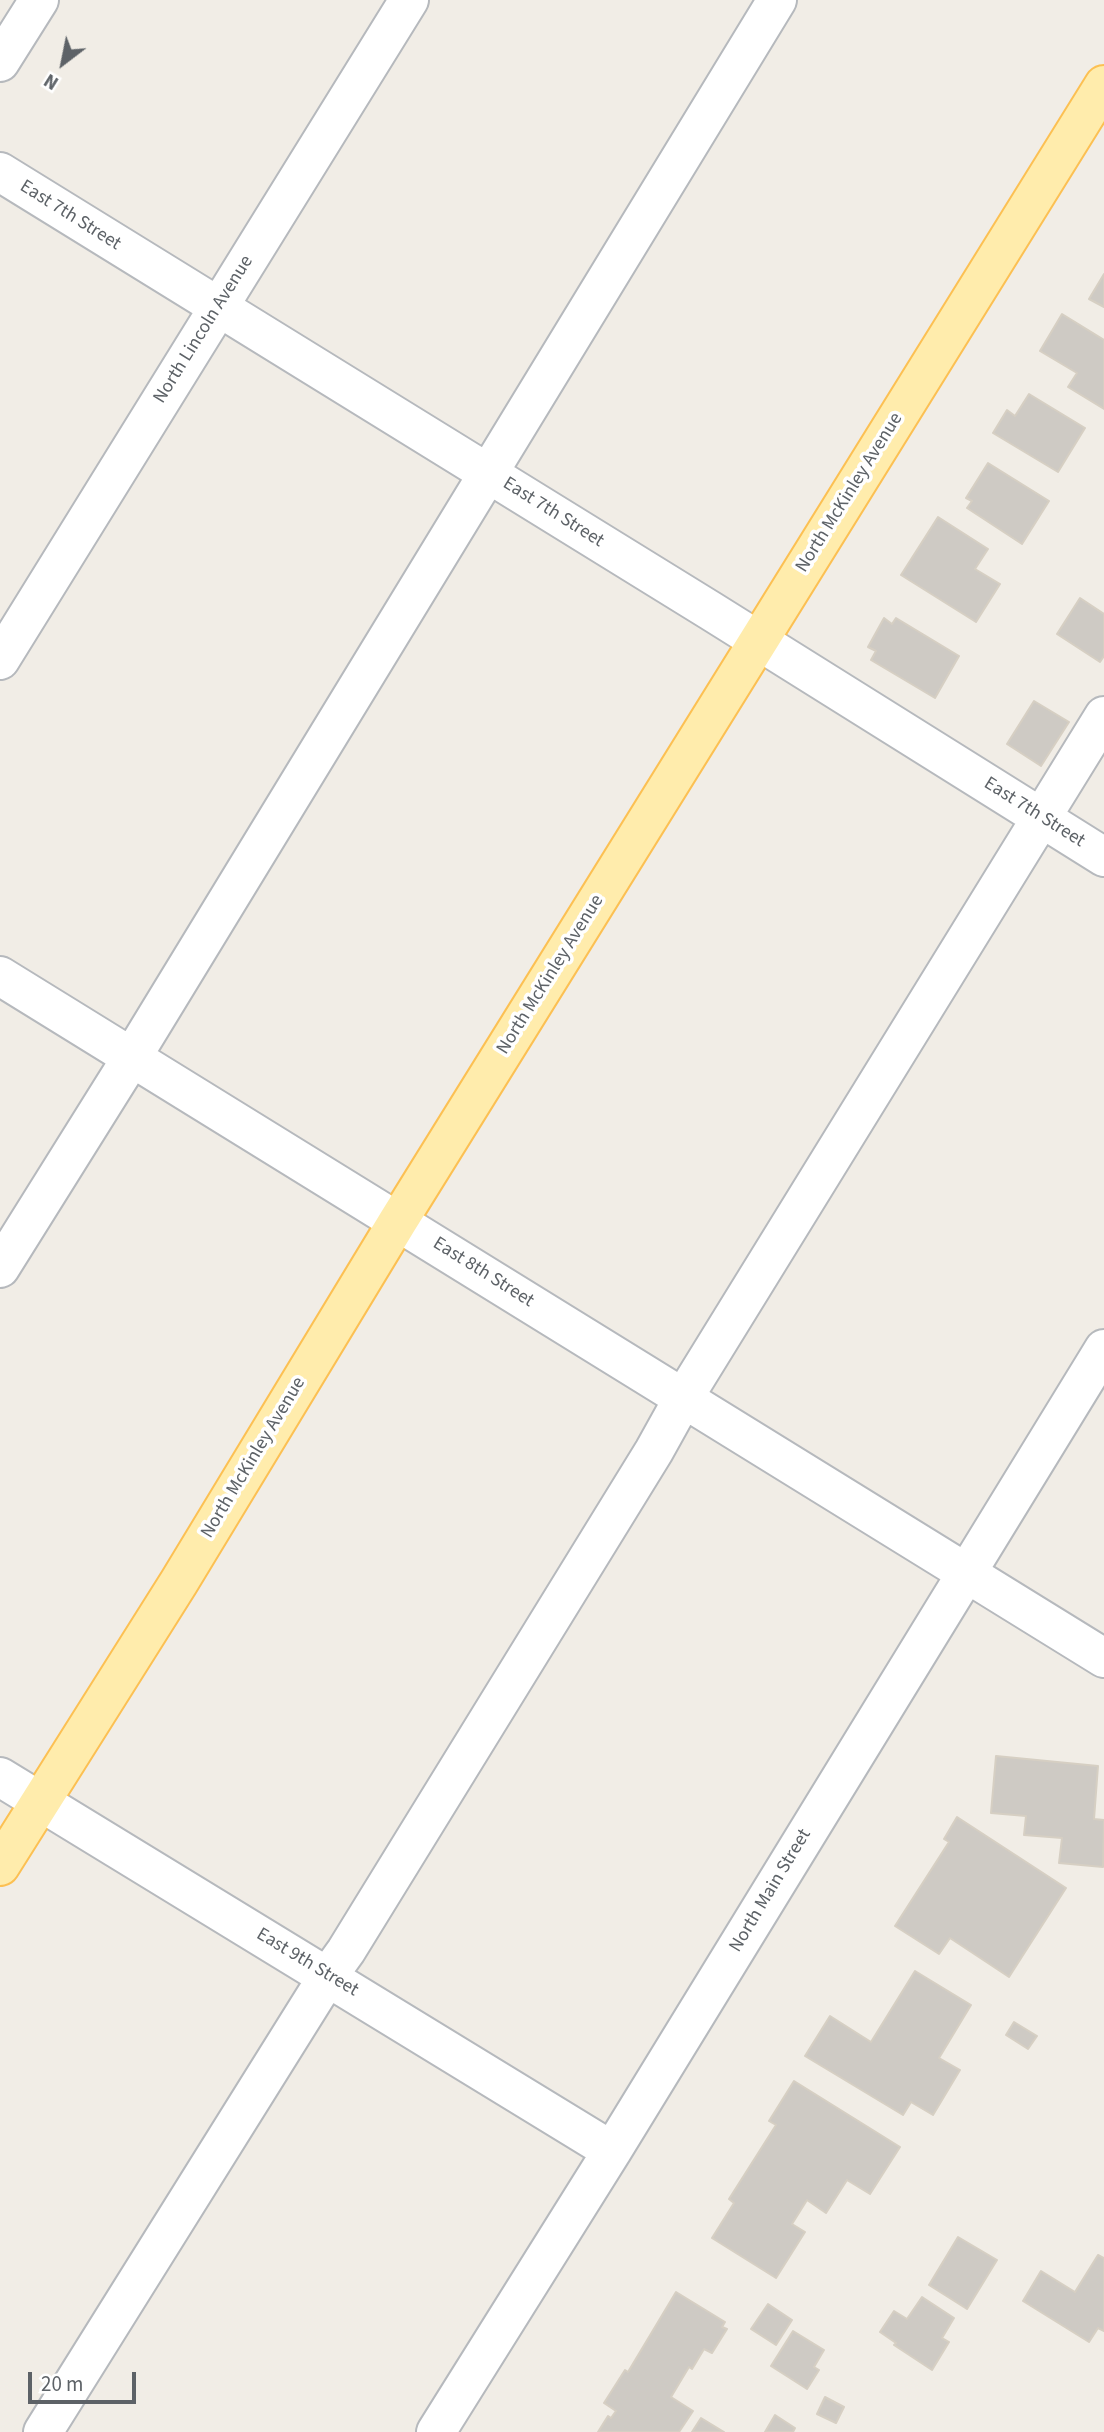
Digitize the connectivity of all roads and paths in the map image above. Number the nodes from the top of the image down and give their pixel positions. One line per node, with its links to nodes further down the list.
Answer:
1 (39, 0): 4 (street)
2 (409, 0): 7 (street, North Lincoln Avenue)
3 (777, 0): 8 (street)
4 (0, 62)
5 (1104, 85): 9 (main road, North McKinley Avenue)
6 (0, 173): 7 (street, East 7th Street)
7 (218, 307): 8 (street, East 7th Street); 10 (street, North Lincoln Avenue)
8 (487, 473): 9 (street, East 7th Street); 15 (street)
9 (759, 640): 12 (street, East 7th Street); 16 (main road, North McKinley Avenue)
10 (0, 660)
11 (1104, 716): 12 (street)
12 (1042, 818): 13 (street, East 7th Street); 19 (street)
13 (1104, 857)
14 (0, 976): 15 (street, East 8th Street)
15 (132, 1057): 16 (street, East 8th Street); 17 (street)
16 (398, 1221): 19 (street, East 8th Street); 23 (main road, North McKinley Avenue)
17 (0, 1268)
18 (1104, 1349): 20 (street, North Main Street)
19 (684, 1397): 20 (street, East 8th Street); 25 (street)
20 (966, 1571): 21 (street, East 8th Street); 26 (street, North Main Street)
21 (1104, 1658)
22 (0, 1777): 23 (street, East 9th Street)
23 (40, 1801): 24 (main road, North McKinley Avenue); 25 (street, East 9th Street)
24 (0, 1866)
25 (328, 1976): 26 (street, East 9th Street); 27 (street)
26 (612, 2151): 28 (street, North Main Street)
27 (43, 2432)
28 (436, 2432)

